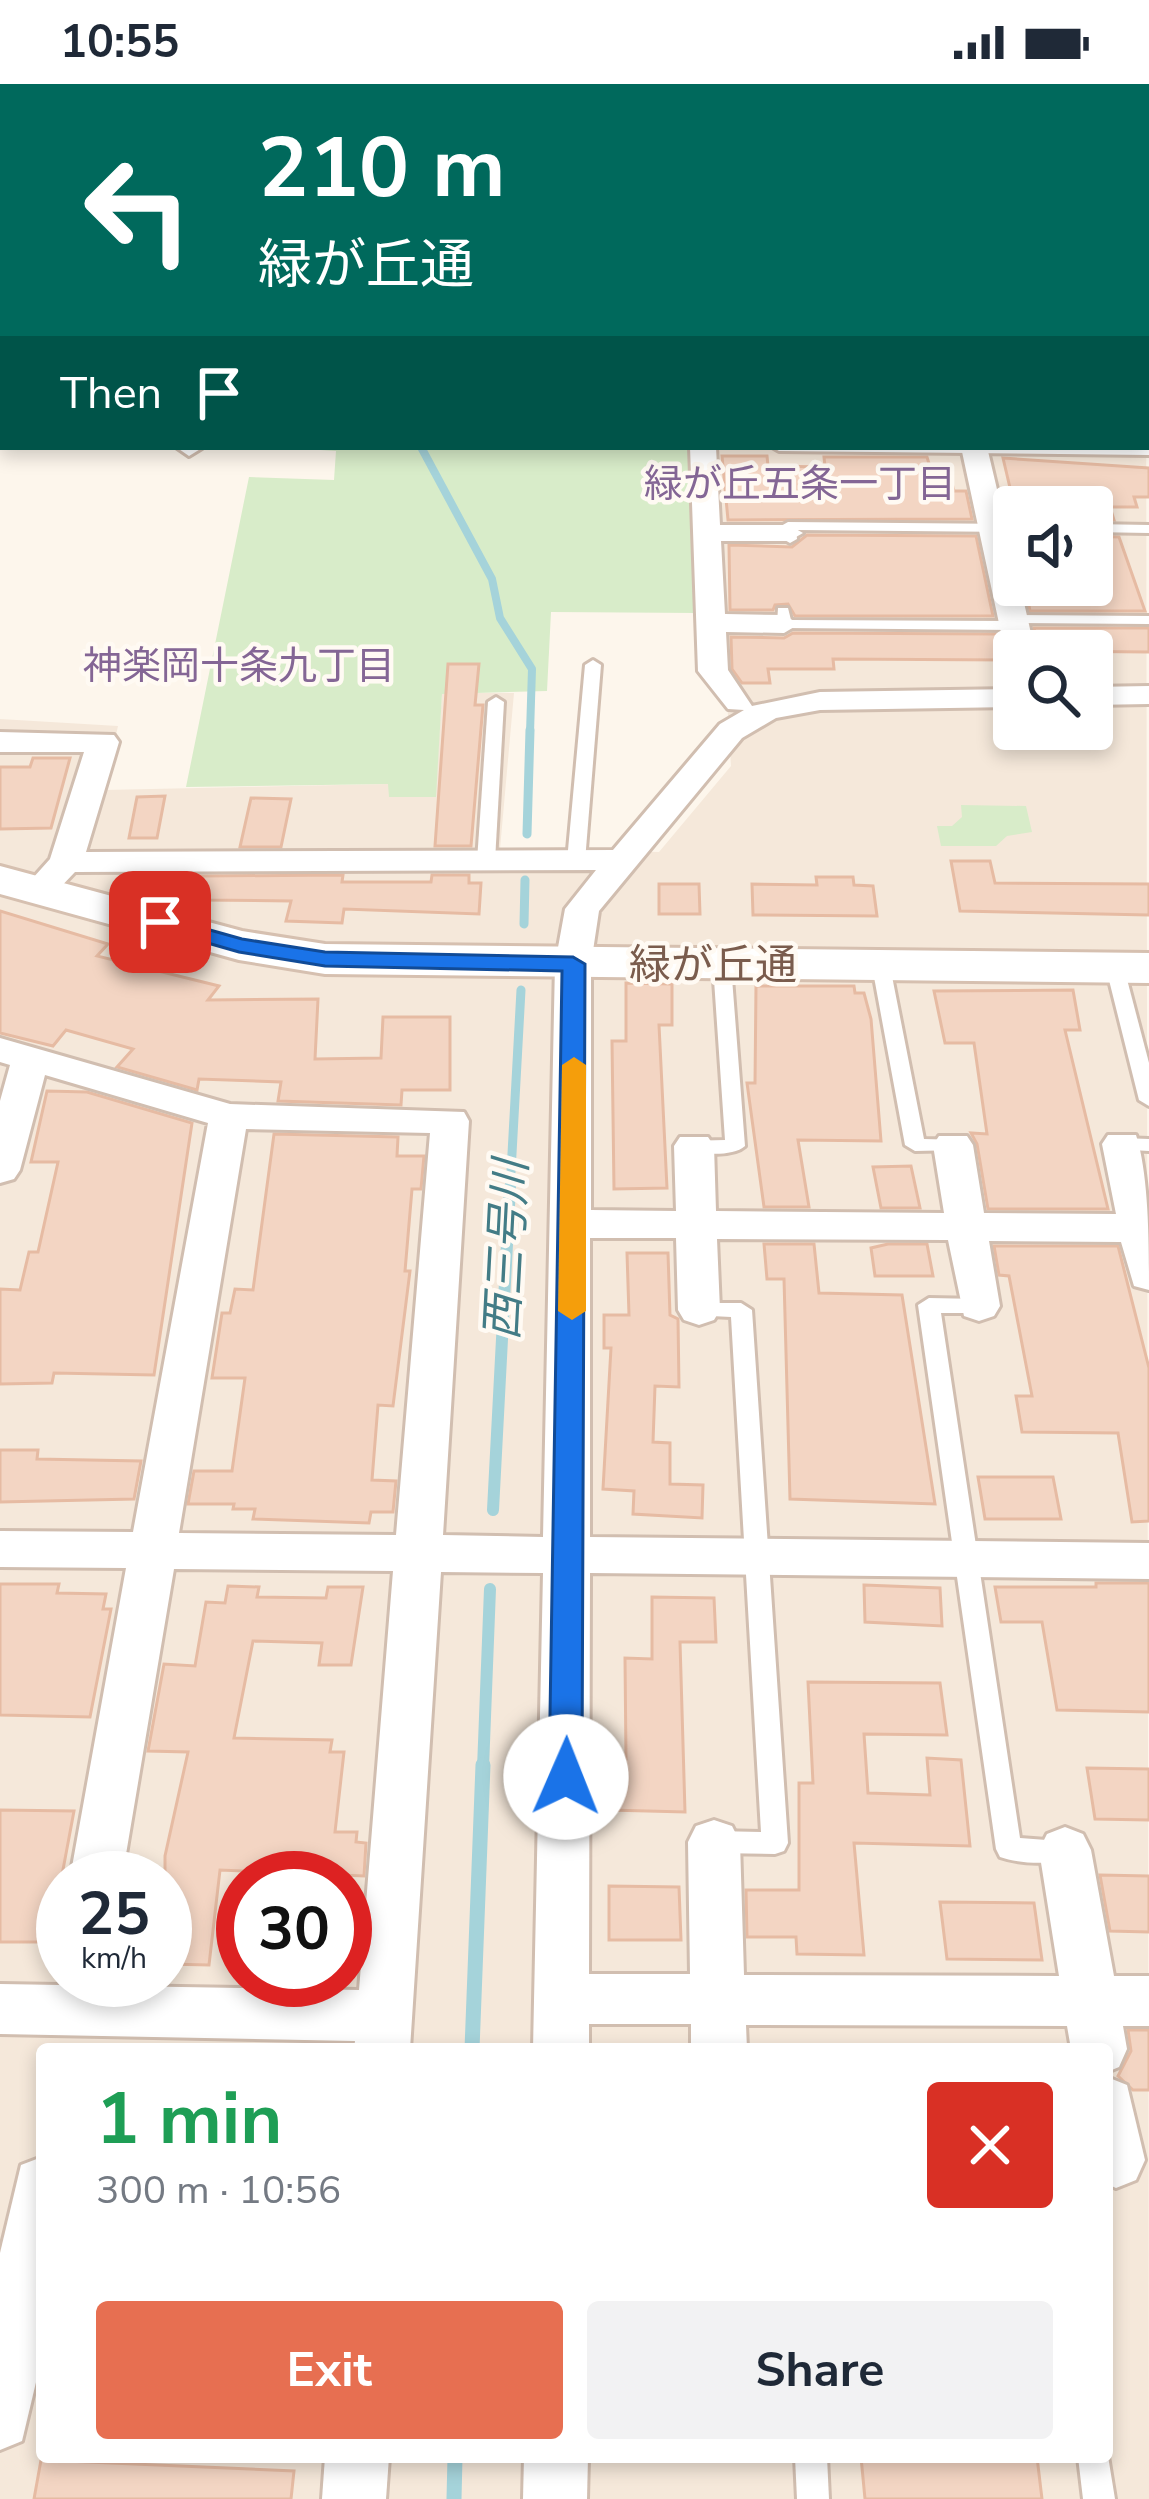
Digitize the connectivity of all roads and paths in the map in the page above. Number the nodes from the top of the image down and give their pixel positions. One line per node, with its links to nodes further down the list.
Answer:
1 (703, 450): 9 (street)
2 (976, 450): 5 (street)
3 (1091, 450): 4 (lane)
4 (1149, 451)
5 (993, 496)
6 (993, 528): 10 (lane)
7 (1113, 528): 8 (lane)
8 (1149, 529)
9 (708, 533): 10 (street); 13 (street)
10 (789, 536)
11 (783, 618): 13 (street); 15 (lane)
12 (1149, 620): 14 (lane)
13 (711, 623): 21 (street)
14 (1038, 630)
15 (993, 631)
16 (593, 665): 25 (lane)
17 (1149, 695): 18 (street)
18 (1113, 696)
19 (993, 698): 23 (street)
20 (496, 702): 24 (lane)
21 (739, 702)
22 (0, 742): 26 (street)
23 (623, 860): 25 (street); 27 (street)
24 (486, 861): 25 (street); 26 (street)
25 (576, 861)
26 (36, 876): 27 (street, 緑が丘通)
27 (573, 964): 28 (street, 緑が丘通); 38 (street)
28 (722, 965): 29 (street, 緑が丘通); 36 (lane)
29 (881, 966): 30 (street, 緑が丘通); 34 (lane)
30 (1132, 968): 32 (lane)
31 (16, 1055): 33 (street); 37 (street)
32 (1149, 1100)
33 (229, 1116): 46 (street); 47 (street)
34 (953, 1144): 40 (street)
35 (1136, 1145): 41 (street)
36 (694, 1146): 39 (street)
37 (0, 1170)
38 (573, 1224): 39 (street); 48 (street)
39 (695, 1225): 40 (street); 44 (street)
40 (967, 1226): 41 (street); 43 (street)
41 (1144, 1228): 42 (street)
42 (1149, 1276)
43 (979, 1306): 50 (lane)
44 (699, 1310): 49 (lane)
45 (0, 1549): 46 (street)
46 (154, 1551): 47 (street); 54 (street)
47 (414, 1552): 48 (street); 61 (street)
48 (569, 1554): 49 (street); 58 (street)
49 (756, 1557): 50 (street); 52 (lane)
50 (966, 1558): 51 (street); 53 (lane)
51 (1149, 1561)
52 (714, 1843): 59 (street)
53 (1065, 1850): 60 (street)
54 (102, 1851)
55 (1149, 2001): 60 (street)
56 (0, 2008): 57 (street)
57 (73, 2013): 61 (street)
58 (562, 2024): 59 (street)
59 (718, 2025): 60 (street)
60 (1095, 2025)
61 (382, 2032)
62 (36, 2218): 63 (street)
63 (0, 2419)
64 (357, 2463): 68 (street)
65 (556, 2463): 69 (street)
66 (811, 2463): 70 (lane)
67 (1095, 2463): 71 (lane)
68 (354, 2499)
69 (555, 2499)
70 (813, 2499)
71 (1099, 2499)

